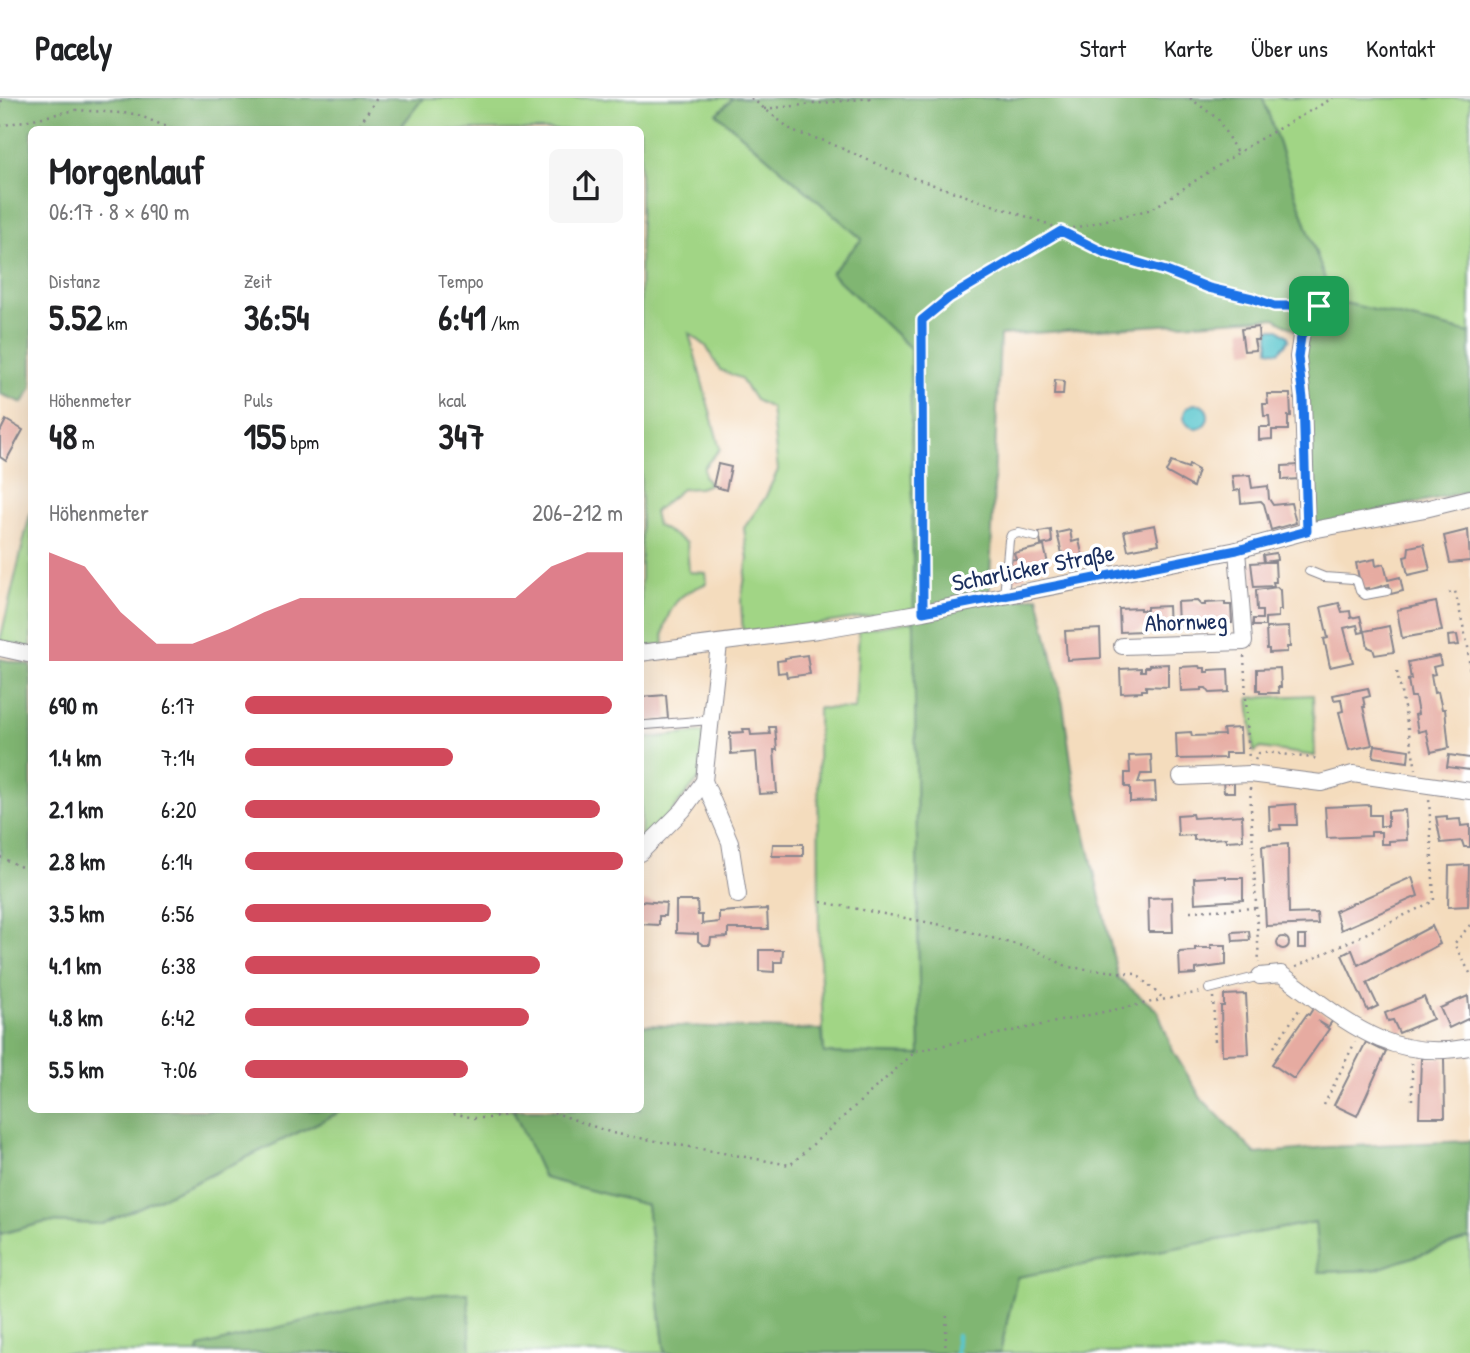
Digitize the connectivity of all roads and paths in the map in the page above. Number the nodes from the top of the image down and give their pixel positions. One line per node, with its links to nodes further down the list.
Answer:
1 (2, 98): 7 (path)
2 (377, 98): 11 (path)
3 (751, 98): 8 (path)
4 (872, 98): 8 (path)
5 (1190, 98): 12 (path)
6 (1333, 98): 12 (path)
7 (0, 109)
8 (763, 109): 13 (path)
9 (0, 126): 10 (path)
10 (164, 126)
11 (359, 126)
12 (1237, 153): 13 (path)
13 (1061, 231): 14 (path); 23 (path)
14 (1301, 337): 16 (street)
15 (1470, 498): 16 (street, Scharlicker Straße)
16 (1307, 531): 18 (street, Scharlicker Straße)
17 (1036, 537): 22 (lane)
18 (1237, 550): 22 (street, Scharlicker Straße); 24 (street, Ahornweg)
19 (1309, 571): 20 (lane)
20 (1387, 591)
21 (1449, 593): 31 (path)
22 (1004, 596): 23 (street, Scharlicker Straße)
23 (923, 612): 25 (street, Scharlicker Straße)
24 (1244, 642): 26 (street, Ahornweg); 34 (path)
25 (719, 644): 28 (street, Scharlicker Straße); 32 (street)
26 (1122, 646)
27 (0, 648): 29 (street)
28 (644, 653)
29 (28, 654)
30 (1397, 672): 39 (path)
31 (1470, 674)
32 (711, 720): 33 (lane); 38 (street)
33 (646, 725)
34 (1249, 758)
35 (1319, 759): 36 (path)
36 (1249, 764)
37 (1181, 777): 39 (street)
38 (704, 781): 42 (street); 45 (street)
39 (1423, 784): 40 (street); 51 (path)
40 (1470, 791)
41 (1251, 792): 47 (path)
42 (644, 849)
43 (0, 857): 44 (path)
44 (28, 870)
45 (738, 895)
46 (821, 902): 56 (path)
47 (1257, 908): 48 (path); 52 (path)
48 (1190, 911)
49 (1470, 925): 50 (path)
50 (1470, 973)
51 (1281, 974): 52 (street); 54 (street)
52 (1259, 976): 53 (lane)
53 (1211, 988): 58 (path)
54 (1310, 994): 57 (street); 60 (path)
55 (1187, 996): 56 (path)
56 (1166, 1000): 66 (path)
57 (1361, 1031): 61 (street); 63 (path)
58 (1215, 1042)
59 (1470, 1047): 61 (street)
60 (1274, 1048)
61 (1412, 1049): 62 (path)
62 (1412, 1104)
63 (1324, 1105)
64 (453, 1113): 65 (path)
65 (515, 1113)
66 (555, 1113)
67 (947, 1313): 68 (path)
68 (945, 1353)

